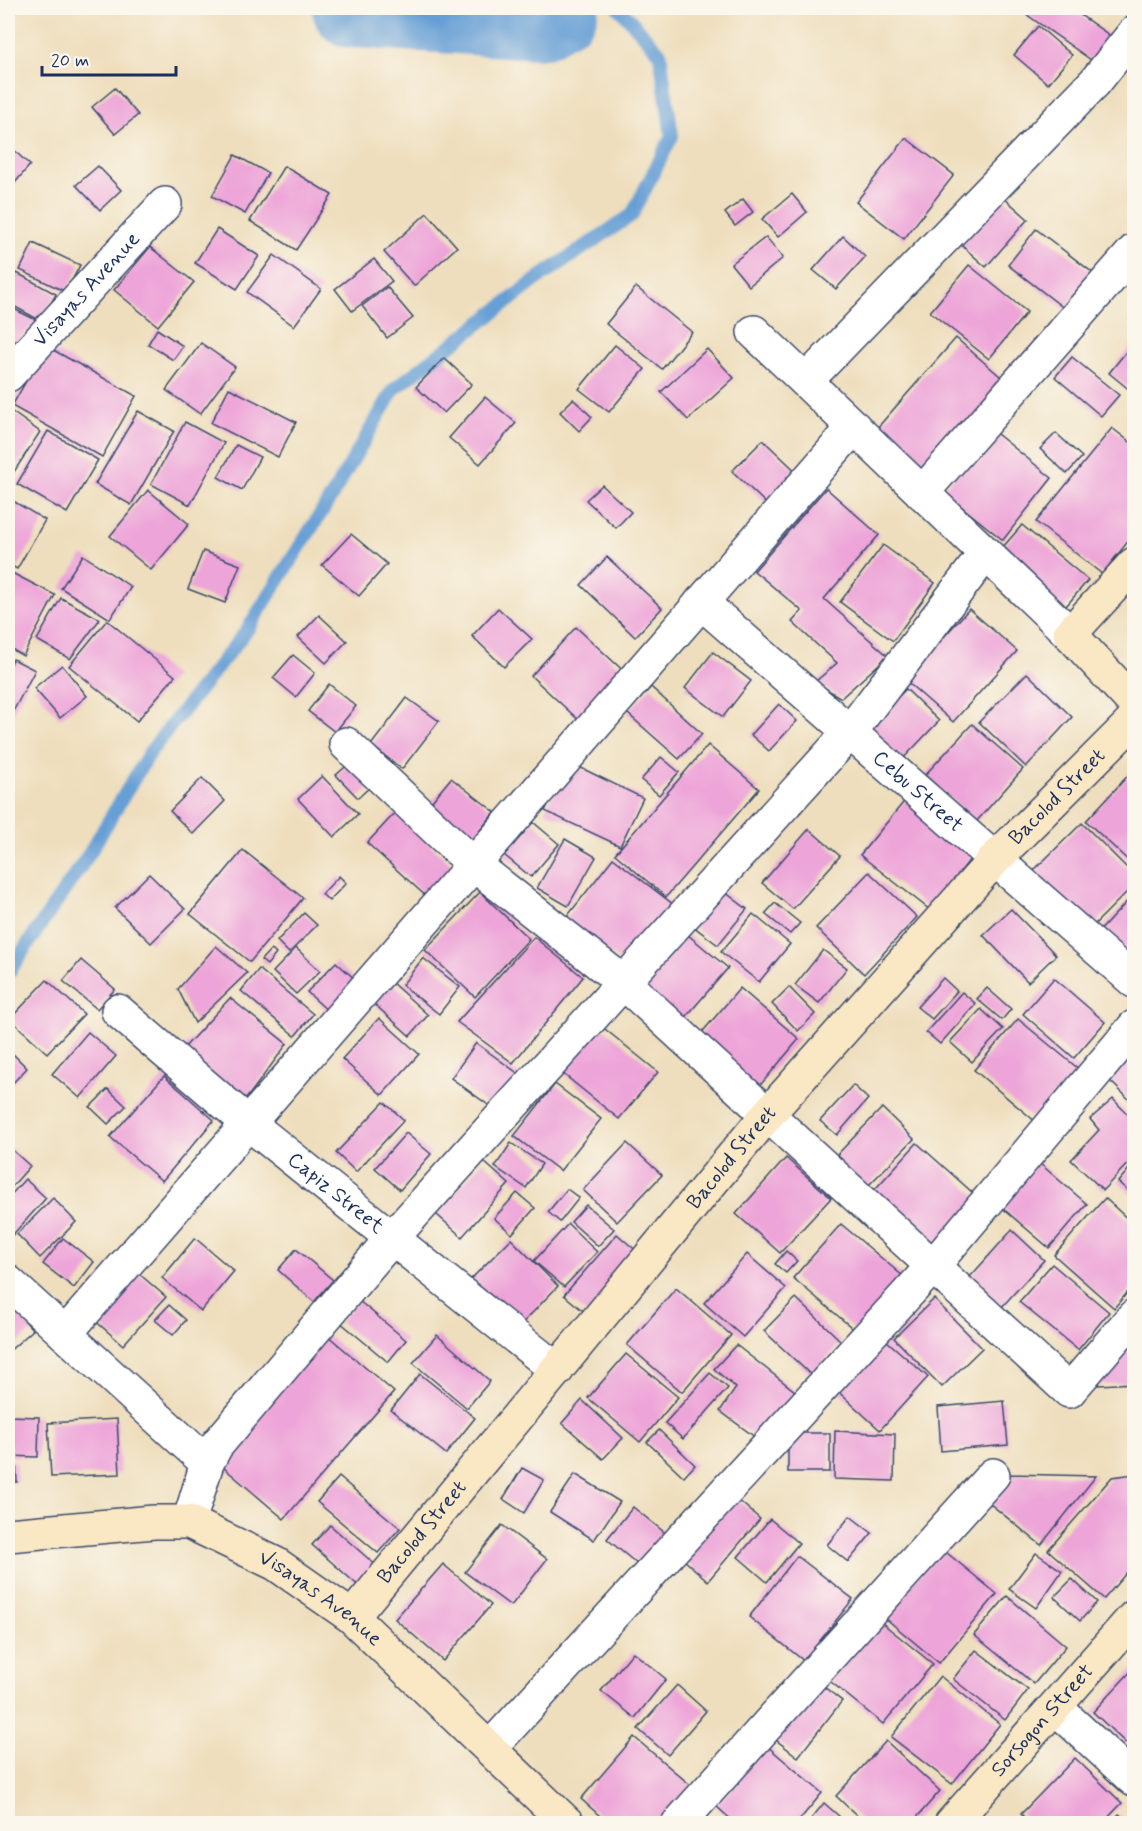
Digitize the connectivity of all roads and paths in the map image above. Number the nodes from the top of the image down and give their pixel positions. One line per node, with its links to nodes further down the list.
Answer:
1 (1134, 33): 6 (street)
2 (165, 204): 5 (street, Visayas Avenue)
3 (1134, 251): 8 (street)
4 (754, 332): 6 (street)
5 (8, 375)
6 (806, 381): 7 (street)
7 (854, 427): 8 (street); 11 (street)
8 (922, 493): 9 (street)
9 (985, 554): 12 (street); 15 (street)
10 (1134, 564): 12 (street)
11 (701, 602): 15 (street, Cebu Street); 18 (street)
12 (1070, 634): 13 (street)
13 (1134, 703)
14 (1134, 720): 17 (street, Bacolod Street)
15 (850, 732): 17 (street, Cebu Street); 20 (street)
16 (346, 744): 18 (street)
17 (995, 859): 19 (street, Cebu Street); 23 (street, Bacolod Street)
18 (473, 864): 20 (street); 24 (street)
19 (1134, 981)
20 (623, 982): 23 (street); 25 (street)
21 (118, 1011): 24 (street, Capiz Street)
22 (1134, 1027): 26 (street)
23 (767, 1115): 26 (street); 30 (street, Bacolod Street)
24 (248, 1123): 25 (street, Capiz Street); 29 (street)
25 (392, 1238): 30 (street, Capiz Street); 31 (street)
26 (933, 1266): 28 (street); 38 (street)
27 (8, 1282): 29 (street)
28 (1134, 1316)
29 (65, 1334): 31 (street)
30 (557, 1370): 35 (street, Bacolod Street)
31 (207, 1463): 33 (street)
32 (993, 1475): 41 (street)
33 (189, 1522): 34 (street, Visayas Avenue); 35 (street, Visayas Avenue)
34 (8, 1536)
35 (352, 1617): 38 (street, Visayas Avenue)
36 (1134, 1617): 37 (street, Sorsogon Street)
37 (1055, 1707): 39 (street); 42 (street, Sorsogon Street)
38 (490, 1748): 40 (street, Visayas Avenue)
39 (1134, 1780)
40 (568, 1824)
41 (678, 1824)
42 (951, 1824)

